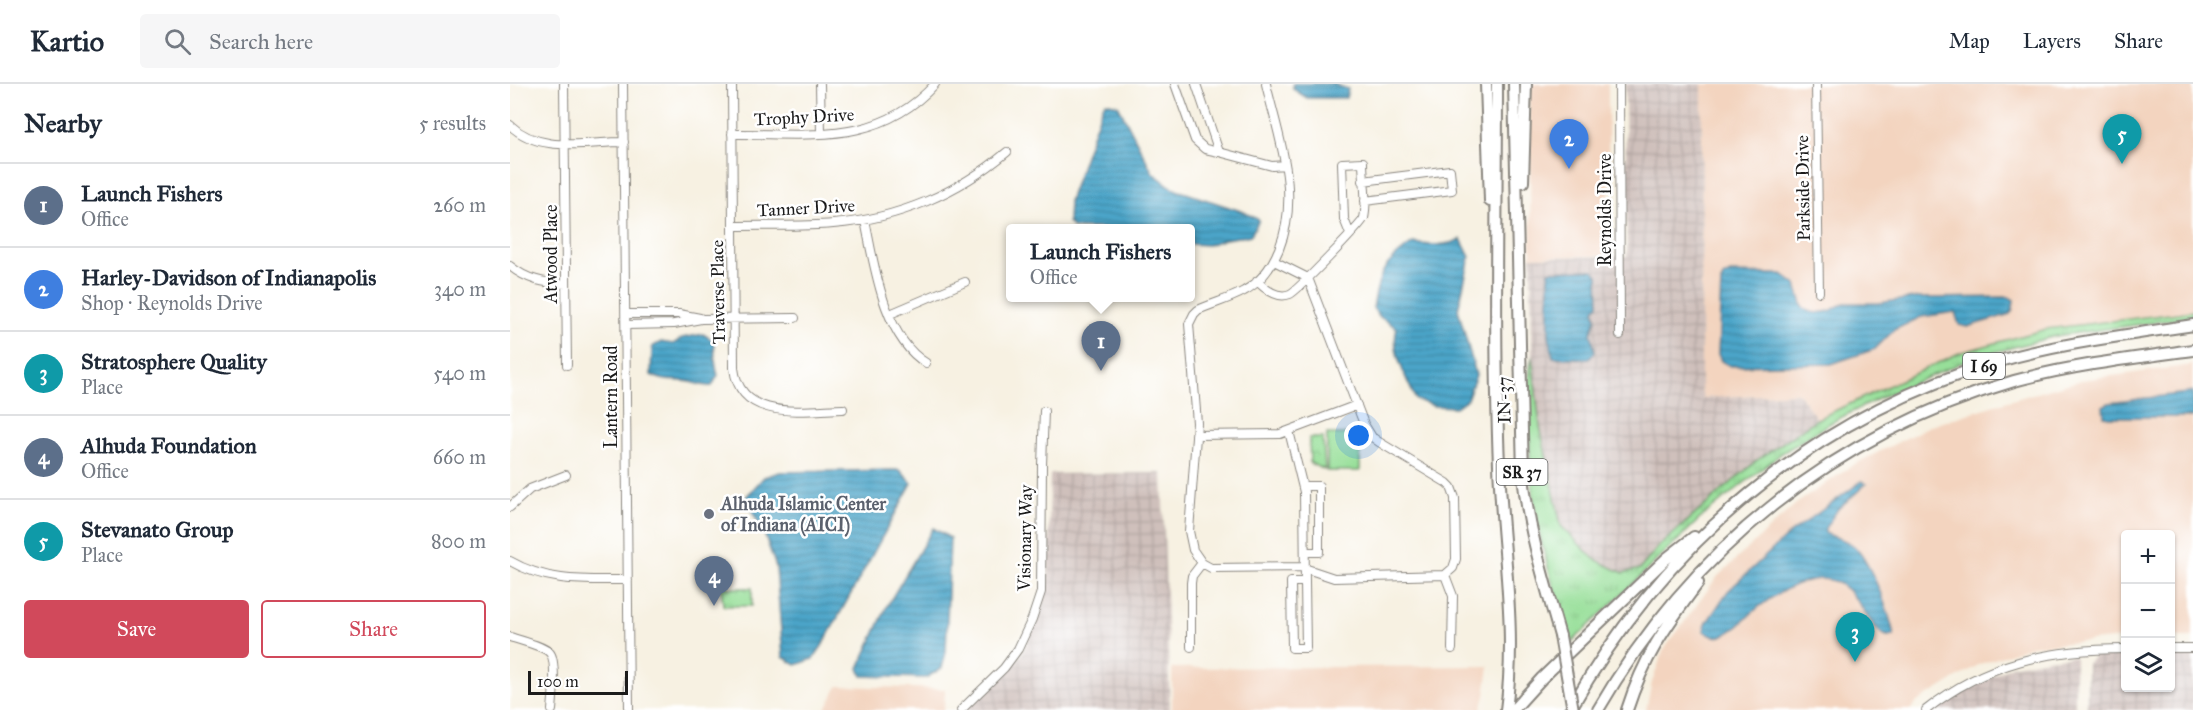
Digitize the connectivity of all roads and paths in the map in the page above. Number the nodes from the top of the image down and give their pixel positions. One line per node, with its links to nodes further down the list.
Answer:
1 (564, 84): 19 (street, Atwood Place)
2 (623, 84): 18 (street, Lantern Road)
3 (732, 84): 16 (street, Traverse Place)
4 (820, 84): 17 (street)
5 (935, 84): 17 (street, Trophy Drive)
6 (1175, 84): 21 (street)
7 (1196, 84): 21 (street)
8 (1266, 84): 22 (street)
9 (1486, 84): 36 (highway)
10 (1497, 84): 36 (highway, IN-37 / SR 37)
11 (1514, 84): 29 (highway, IN-37 / SR 37)
12 (1526, 84): 29 (highway)
13 (1619, 84): 44 (street, Reynolds Drive)
14 (1816, 84): 35 (street, Parkside Drive)
15 (510, 125): 19 (street)
16 (732, 134): 17 (street, Trophy Drive); 26 (street, Traverse Place)
17 (821, 134)
18 (624, 142): 19 (street); 37 (street, Lantern Road)
19 (565, 143): 34 (street, Atwood Place)
20 (1007, 152): 25 (street, Tanner Drive)
21 (1219, 152): 22 (street)
22 (1285, 165): 28 (street)
23 (1364, 181): 24 (street); 24 (street); 27 (street)
24 (1365, 201): 27 (street)
25 (865, 220): 26 (street, Tanner Drive); 38 (street)
26 (733, 226): 39 (street, Traverse Place)
27 (1350, 234): 31 (street)
28 (1274, 261): 31 (street); 32 (street)
29 (1518, 264): 76 (highway, IN-37 / SR 37, bridge)
30 (510, 266): 34 (street)
31 (1308, 278): 32 (street); 48 (street)
32 (1257, 281): 52 (street)
33 (965, 282): 38 (street)
34 (566, 284): 47 (street, Atwood Place)
35 (1819, 292)
36 (1497, 299): 74 (highway, IN-37 / SR 37)
37 (626, 314): 41 (street); 42 (street, Lantern Road)
38 (890, 314): 46 (street)
39 (734, 318): 40 (street); 41 (street); 49 (street, Traverse Place)
40 (795, 318)
41 (701, 319): 42 (street)
42 (626, 325): 63 (street, Lantern Road)
43 (2193, 325): 57 (highway, I 69)
44 (1620, 335)
45 (2193, 350): 53 (highway, I 69)
46 (926, 363)
47 (567, 365)
48 (1357, 405): 51 (street); 62 (street)
49 (843, 410)
50 (1044, 411): 73 (street, Visionary Way)
51 (1289, 431): 52 (street); 55 (street)
52 (1196, 435): 60 (street)
53 (1819, 471): 77 (highway, I 69); 78 (highway)
54 (566, 475): 56 (street)
55 (1304, 486): 58 (street); 58 (street)
56 (510, 507)
57 (1712, 526): 75 (highway); 76 (highway, I 69)
58 (1305, 552): 61 (street)
59 (510, 561): 63 (street)
60 (1202, 563): 61 (street); 66 (street)
61 (1305, 567): 62 (street); 64 (street)
62 (1445, 575): 69 (street)
63 (628, 580): 72 (street, Lantern Road)
64 (1305, 582): 64 (street)
65 (510, 637): 71 (street)
66 (1191, 647)
67 (2175, 648): 68 (street)
68 (2193, 648)
69 (1452, 649)
70 (2121, 649): 79 (street)
71 (552, 710)
72 (629, 710)
73 (960, 710)
74 (1506, 710)
75 (1513, 710)
76 (1571, 710)
77 (1598, 710)
78 (1627, 710)
79 (1926, 710)

